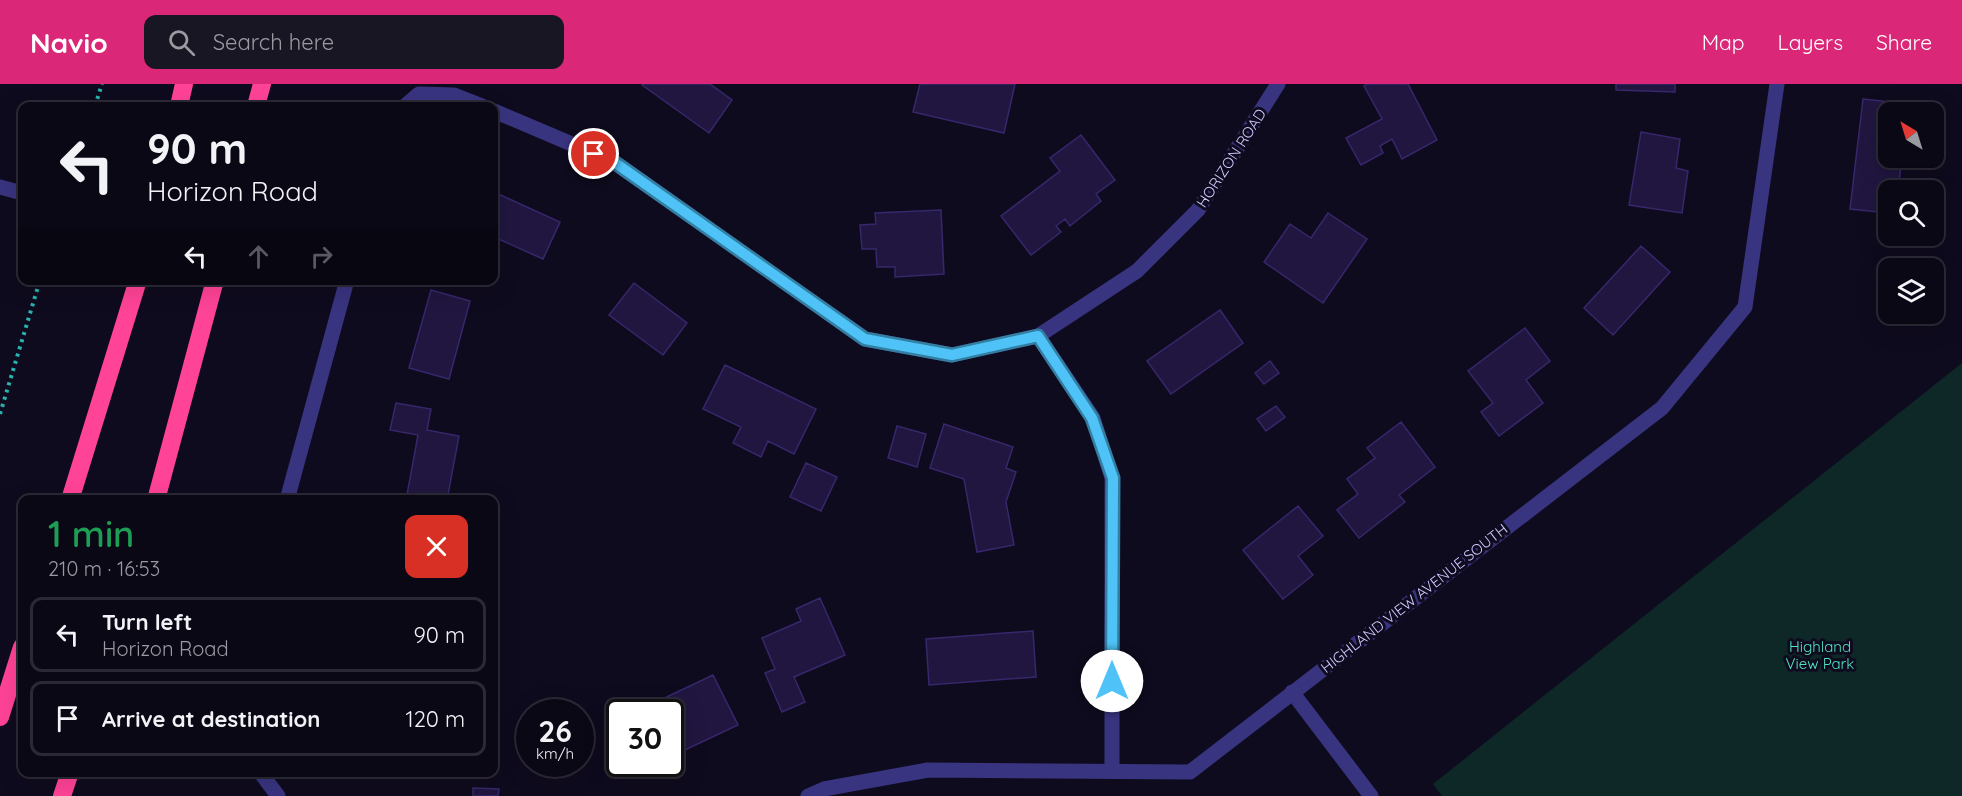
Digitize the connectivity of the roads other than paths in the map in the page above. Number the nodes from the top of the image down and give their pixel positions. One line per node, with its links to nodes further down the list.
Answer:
1 (184, 84): 5 (highway)
2 (262, 84): 6 (highway)
3 (1278, 84): 15 (street, HORIZON ROAD)
4 (1777, 84): 20 (street, HIGHLAND VIEW AVENUE SOUTH)
5 (180, 102)
6 (257, 102)
7 (410, 102): 8 (street)
8 (472, 102)
9 (498, 113): 15 (street, HORIZON ROAD)
10 (0, 187): 11 (street)
11 (18, 192)
12 (136, 285): 16 (highway)
13 (214, 285): 17 (highway)
14 (345, 285): 18 (street)
15 (1038, 336): 22 (street)
16 (71, 495)
17 (157, 495)
18 (288, 495)
19 (18, 660): 21 (highway)
20 (1292, 692): 22 (street, HIGHLAND VIEW AVENUE SOUTH); 28 (street)
21 (0, 717)
22 (1112, 771): 27 (street, HIGHLAND VIEW AVENUE SOUTH)
23 (68, 777): 25 (highway)
24 (264, 777): 26 (street)
25 (62, 796)
26 (278, 796)
27 (808, 796)
28 (1371, 796)

